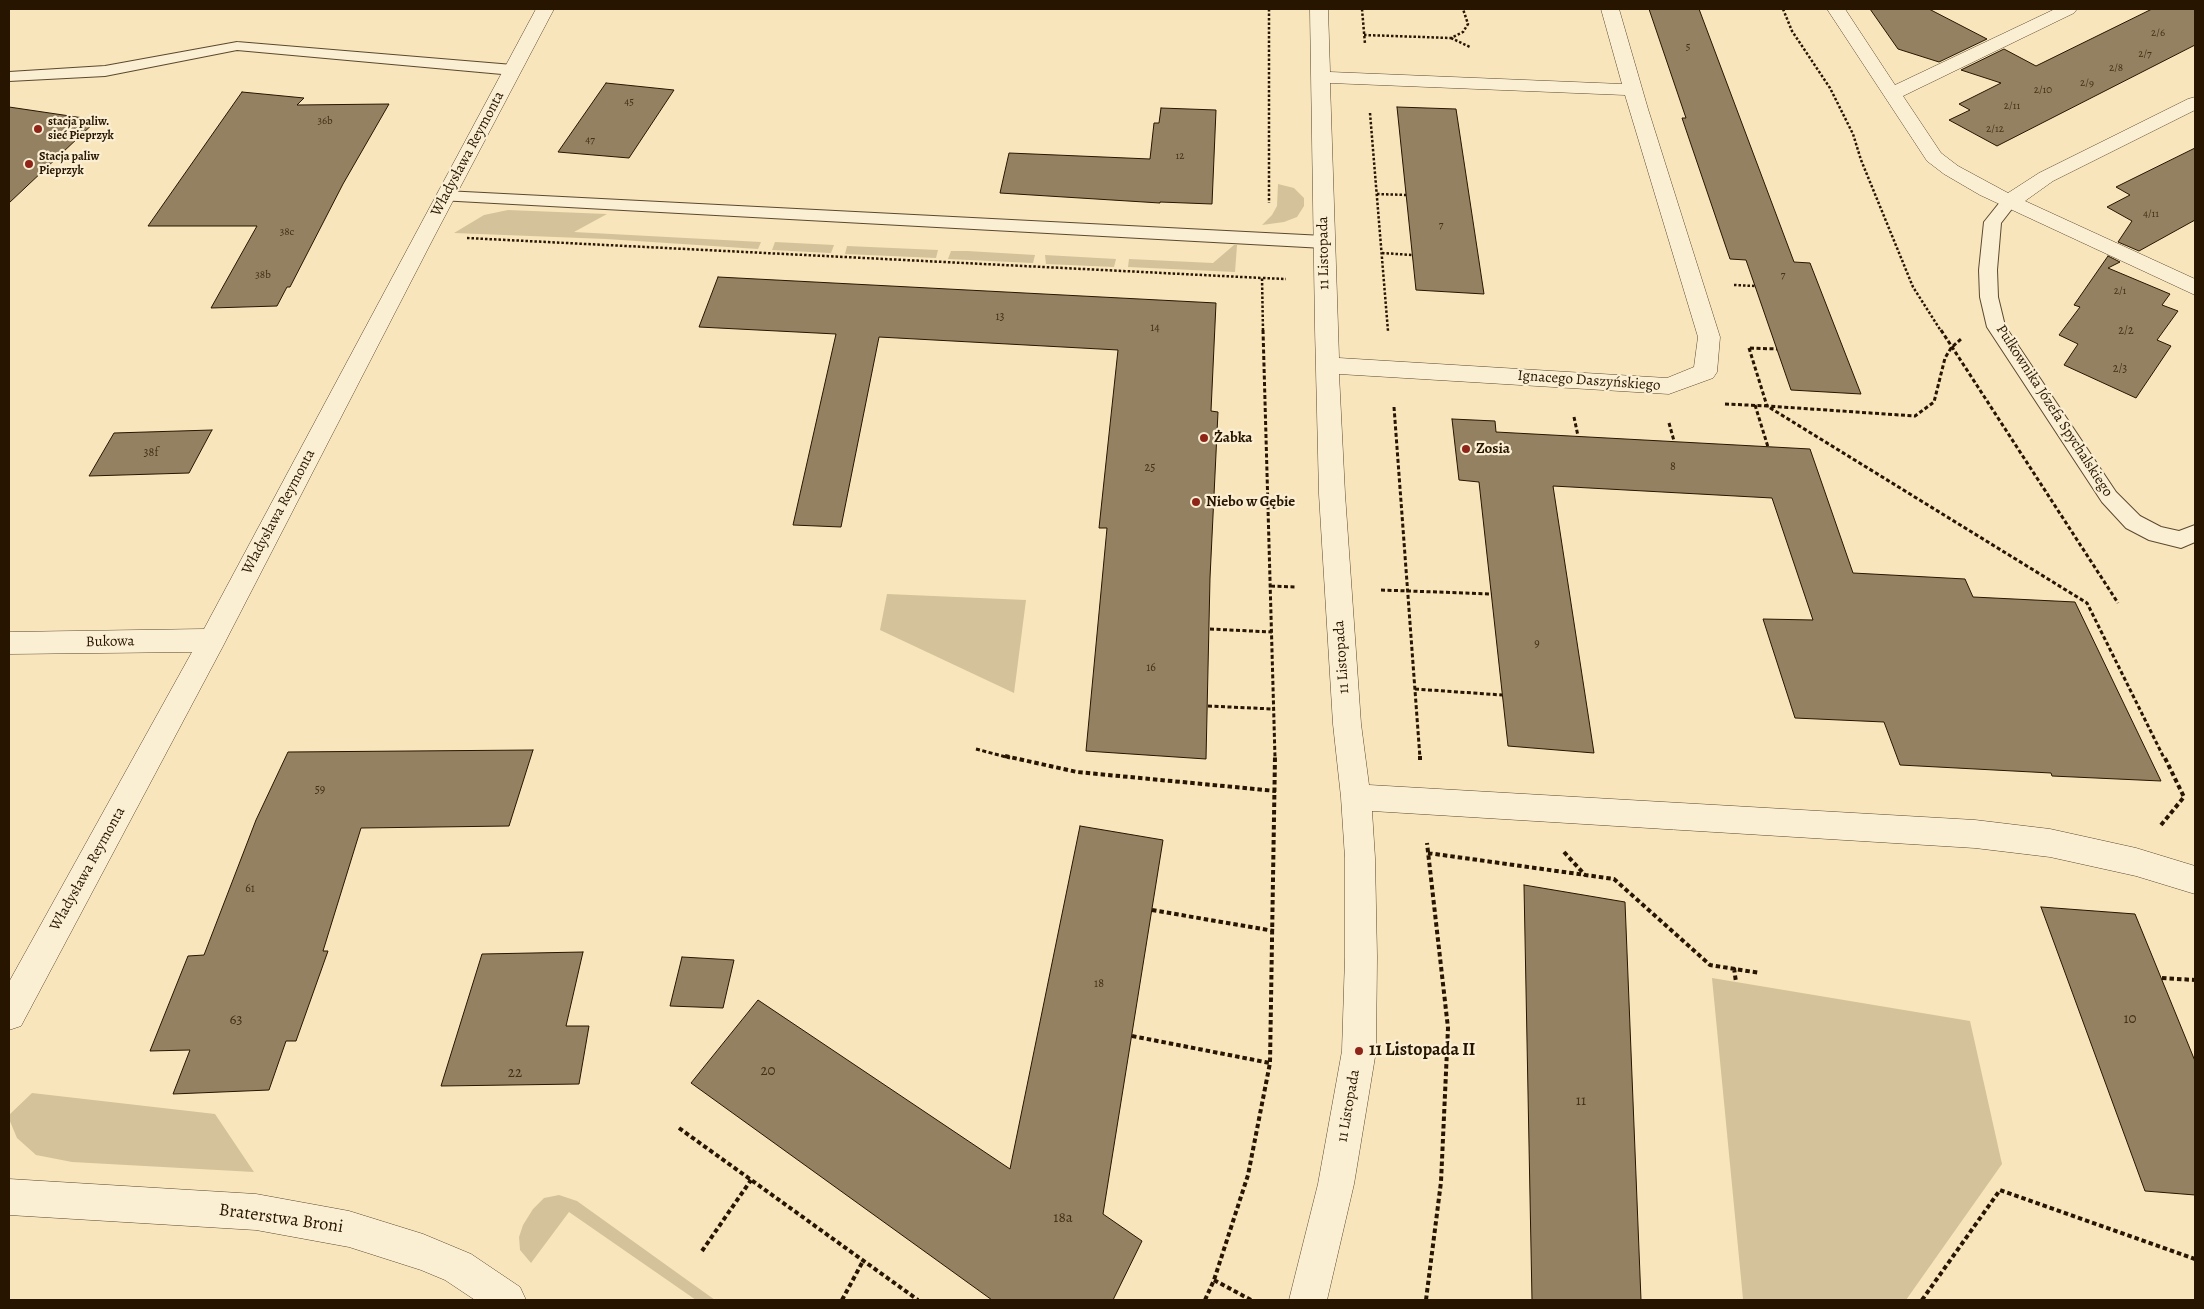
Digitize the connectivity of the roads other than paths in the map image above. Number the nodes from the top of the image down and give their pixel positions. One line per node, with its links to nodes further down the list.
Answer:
1 (545, 9): 6 (street, Władysława Reymonta)
2 (1319, 9): 8 (street, 11 Listopada)
3 (1610, 9): 9 (street, Ignacego Daszyńskiego)
4 (1836, 9): 10 (street)
5 (2068, 9): 10 (street)
6 (513, 70): 7 (lane); 12 (street, Władysława Reymonta)
7 (9, 77)
8 (1320, 77): 9 (street); 14 (street, 11 Listopada)
9 (1633, 90): 16 (street, Ignacego Daszyńskiego)
10 (1893, 93): 13 (street)
11 (2195, 103): 13 (street, Pułkownika Józefa Spychalskiego)
12 (445, 196): 14 (lane); 18 (street, Władysława Reymonta)
13 (2010, 201): 15 (street); 17 (lane, Pułkownika Józefa Spychalskiego)
14 (1324, 242): 16 (street, 11 Listopada)
15 (2195, 288)
16 (1327, 365): 20 (street, 11 Listopada)
17 (2195, 533)
18 (212, 640): 19 (street, Bukowa); 22 (street, Władysława Reymonta)
19 (9, 643)
20 (1356, 797): 21 (street); 25 (street, 11 Listopada)
21 (2195, 880)
22 (9, 1014)
23 (9, 1197): 24 (street, Braterstwa Broni)
24 (507, 1300)
25 (1308, 1300)

